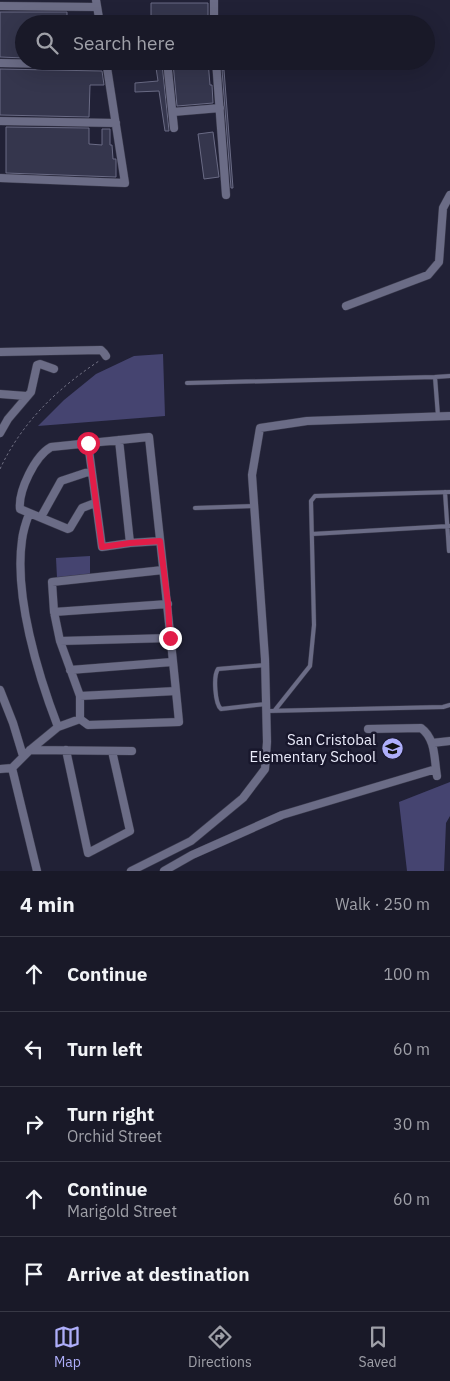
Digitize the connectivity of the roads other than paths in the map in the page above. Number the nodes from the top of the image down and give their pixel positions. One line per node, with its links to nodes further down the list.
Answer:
1 (214, 0): 4 (street)
2 (96, 3): 3 (street)
3 (0, 6)
4 (214, 15)
5 (0, 63): 6 (street)
6 (15, 63)
7 (107, 70): 13 (street)
8 (168, 70): 11 (street)
9 (217, 70): 10 (street)
10 (220, 108): 11 (street); 16 (street)
11 (172, 112): 14 (street)
12 (0, 122): 13 (street)
13 (116, 123): 15 (street)
14 (174, 128)
15 (0, 178)
16 (226, 195)
17 (450, 195): 18 (street)
18 (346, 306)
19 (0, 352): 20 (street)
20 (106, 356)
21 (54, 369): 26 (street)
22 (450, 376): 23 (lane)
23 (435, 377): 24 (lane); 27 (lane)
24 (187, 383)
25 (0, 394): 26 (street)
26 (26, 396): 29 (street)
27 (438, 416): 28 (street); 35 (street)
28 (450, 416)
29 (0, 433)
30 (119, 440): 31 (street); 41 (street); 42 (street)
31 (88, 443): 32 (street); 37 (street)
32 (91, 471): 34 (street); 38 (street)
33 (448, 492): 39 (lane); 40 (lane)
34 (95, 503): 38 (street); 42 (street)
35 (254, 506): 36 (lane); 50 (street)
36 (194, 508)
37 (29, 514): 38 (street); 59 (street)
38 (41, 517)
39 (449, 526): 40 (lane); 43 (lane)
40 (312, 534): 57 (lane)
41 (160, 541): 42 (street); 44 (street)
42 (130, 543)
43 (450, 551)
44 (163, 570): 45 (street); 46 (street)
45 (168, 604): 46 (street); 47 (street)
46 (54, 612): 48 (street)
47 (170, 638): 48 (street); 49 (street)
48 (60, 642): 51 (street)
49 (172, 662): 51 (street); 53 (street)
50 (265, 665): 56 (street); 56 (lane)
51 (70, 670): 54 (street)
52 (0, 690): 67 (street)
53 (176, 691): 54 (street); 58 (street)
54 (80, 696): 58 (street)
55 (450, 704): 57 (lane)
56 (266, 707): 57 (lane); 71 (street)
57 (275, 710)
58 (80, 719): 59 (street)
59 (58, 727): 63 (street)
60 (368, 729): 62 (street)
61 (450, 741): 62 (street)
62 (432, 743): 72 (street)
63 (30, 750): 64 (street); 67 (street)
64 (66, 750): 65 (street); 65 (street)
65 (112, 751): 66 (street)
66 (132, 751)
67 (23, 756): 68 (street)
68 (12, 768): 69 (street); 70 (street)
69 (0, 769)
70 (37, 871)
71 (131, 871)
72 (164, 871)

